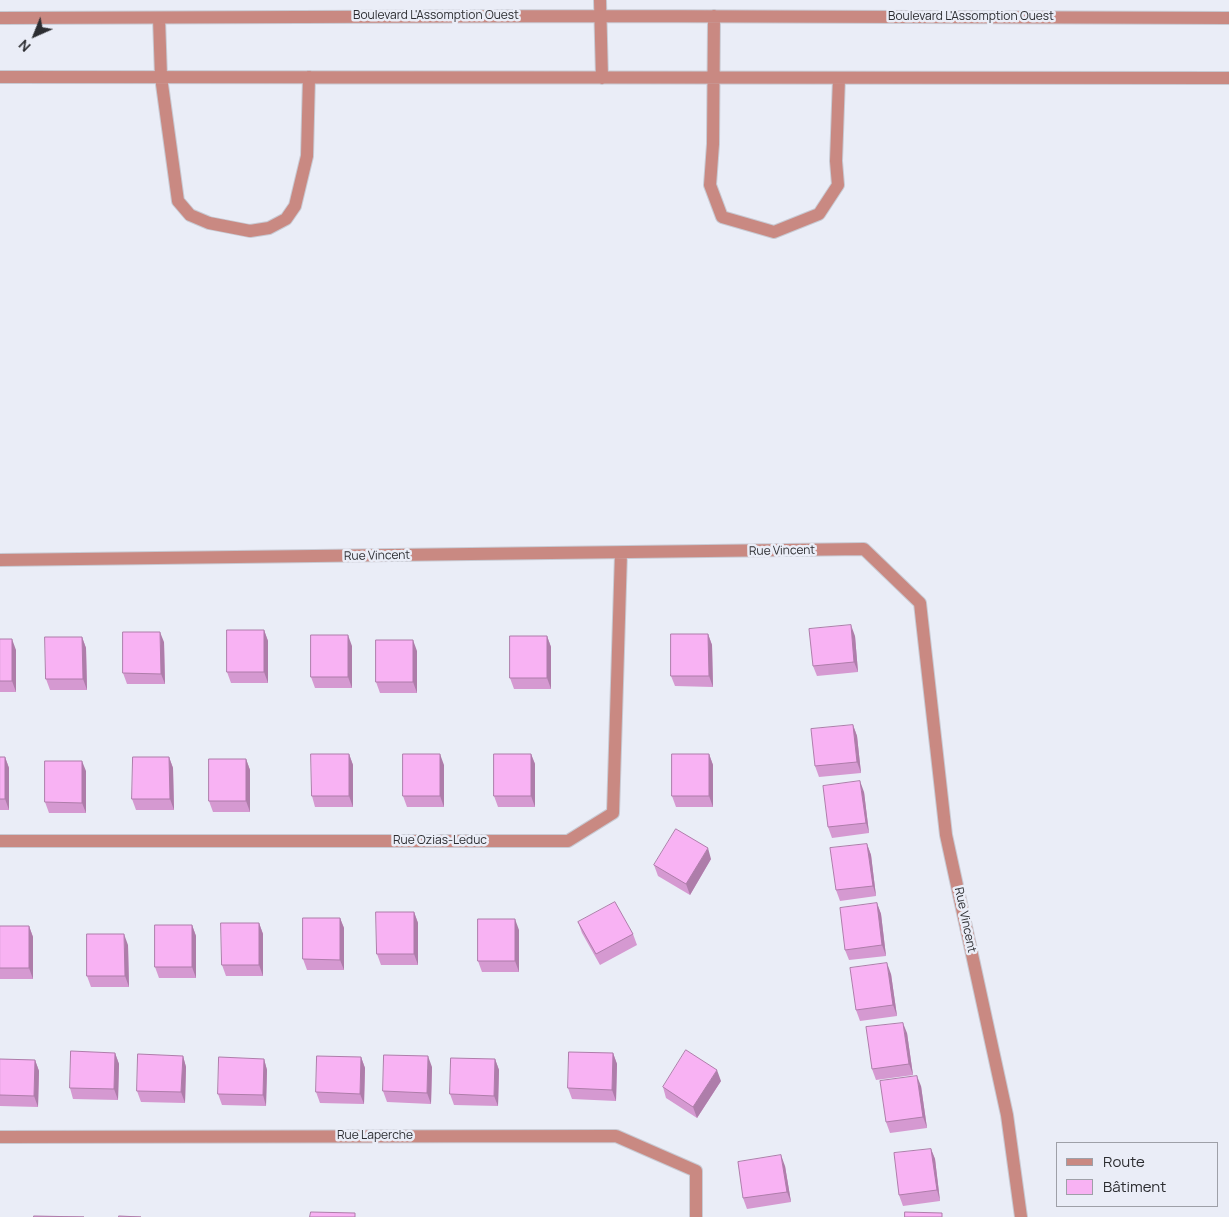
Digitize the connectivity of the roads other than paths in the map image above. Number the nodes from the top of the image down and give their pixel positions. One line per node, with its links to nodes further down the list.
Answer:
1 (600, 0): 2 (street)
2 (600, 16): 3 (street, Boulevard L'Assomption Ouest); 5 (street, Boulevard L'Assomption Ouest); 10 (street)
3 (714, 16): 6 (street, Boulevard L'Assomption Ouest); 11 (street)
4 (0, 18): 5 (street, Boulevard L'Assomption Ouest)
5 (159, 18): 8 (street)
6 (1229, 18)
7 (0, 77): 8 (street)
8 (161, 77): 9 (street); 9 (street)
9 (309, 77): 10 (street)
10 (602, 78): 11 (street)
11 (712, 78): 12 (street); 12 (street)
12 (839, 78): 13 (street)
13 (1229, 78)
14 (621, 553): 15 (street, Rue Vincent); 16 (street, Rue Ozias-Leduc); 19 (street, Rue Vincent)
15 (0, 560)
16 (0, 841)
17 (0, 1137): 18 (street, Rue Laperche)
18 (696, 1217)
19 (1021, 1217)

